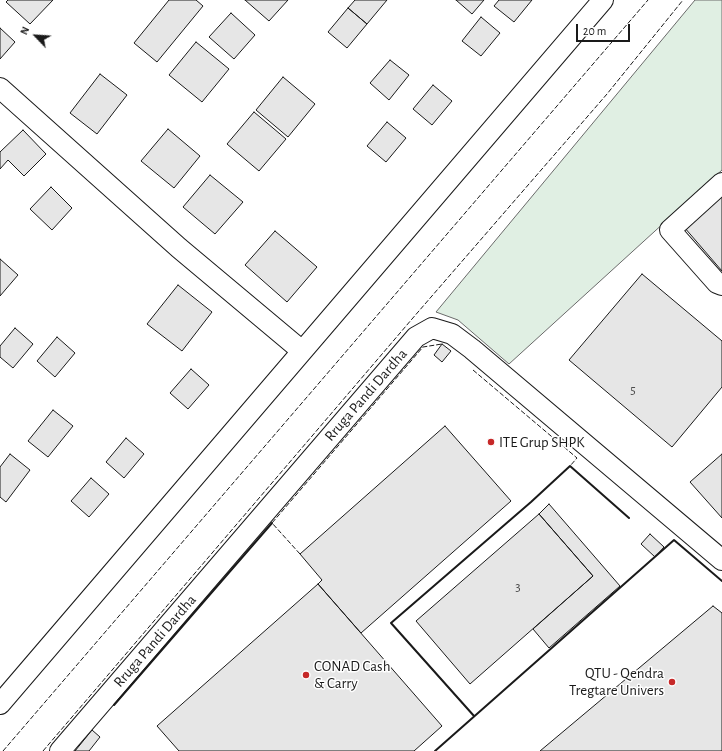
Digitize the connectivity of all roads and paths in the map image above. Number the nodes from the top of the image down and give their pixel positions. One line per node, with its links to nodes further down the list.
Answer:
1 (603, 0): 5 (street)
2 (0, 88): 5 (street)
3 (722, 183): 4 (street)
4 (722, 285)
5 (302, 351): 7 (street)
6 (722, 560): 8 (street, Rruga Pandi Dardha)
7 (0, 704)
8 (60, 751)

